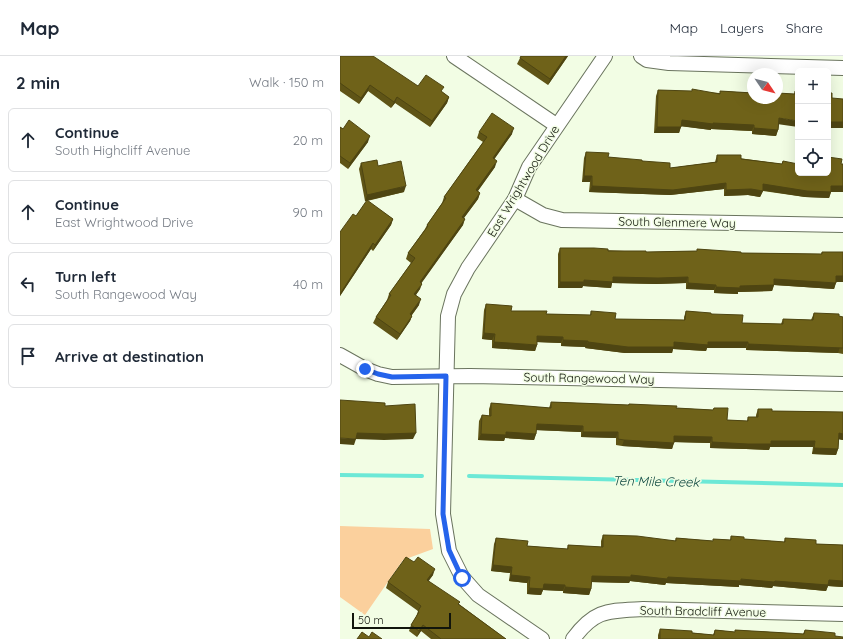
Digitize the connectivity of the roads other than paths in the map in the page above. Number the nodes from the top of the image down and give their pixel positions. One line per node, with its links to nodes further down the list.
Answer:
1 (454, 56): 5 (street)
2 (605, 56): 5 (street, East Wrightwood Drive)
3 (641, 56): 4 (street)
4 (843, 68)
5 (556, 125): 6 (street, East Wrightwood Drive)
6 (515, 199): 7 (street, South Glenmere Way); 9 (street, East Wrightwood Drive)
7 (843, 225)
8 (340, 355): 9 (street, South Rangewood Way)
9 (446, 376): 10 (street, South Rangewood Way); 12 (street, East Wrightwood Drive)
10 (843, 384)
11 (843, 614): 13 (street, South Bradcliff Avenue)
12 (542, 639)
13 (573, 639)

